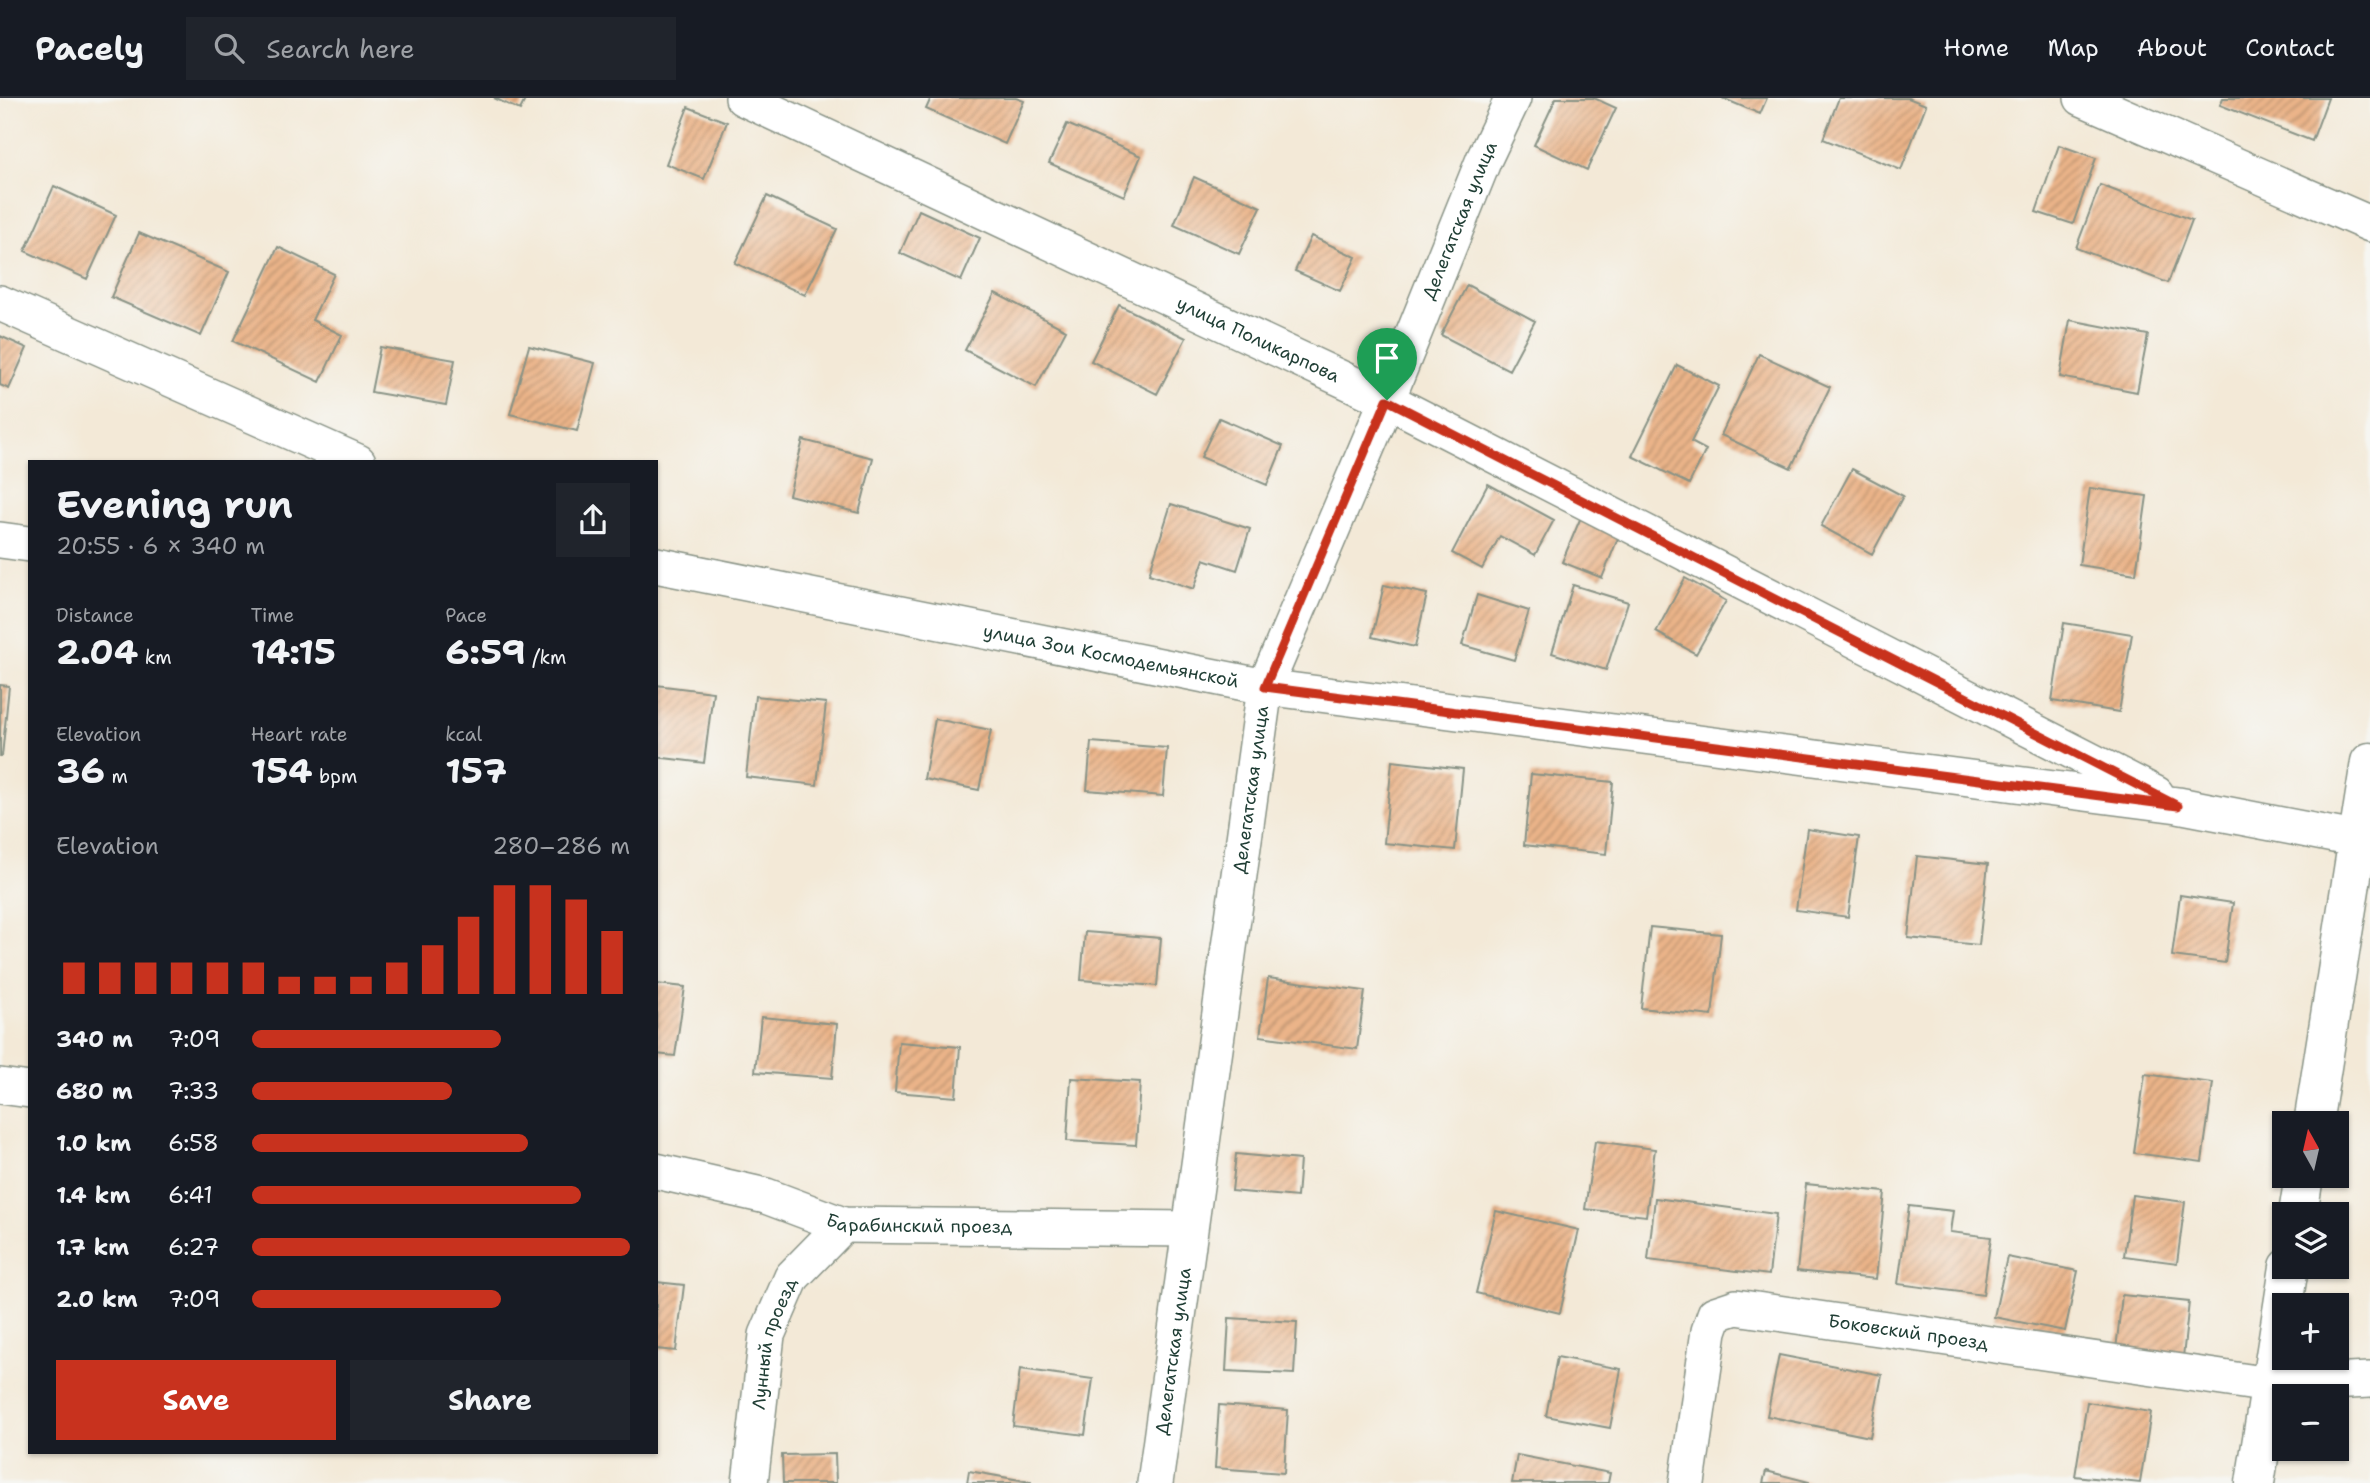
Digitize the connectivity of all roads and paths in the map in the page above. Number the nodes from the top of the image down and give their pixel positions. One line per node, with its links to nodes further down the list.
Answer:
1 (743, 98): 6 (street, улица Поликарпова)
2 (1513, 98): 6 (street, Делегатская улица)
3 (2082, 98): 4 (street)
4 (2370, 224)
5 (0, 303): 7 (street)
6 (1387, 400): 11 (street, Делегатская улица); 13 (street, улица Поликарпова)
7 (353, 460)
8 (0, 540): 9 (street)
9 (28, 544)
10 (658, 565): 11 (street, улица Зои Космодемьянской)
11 (1265, 687): 13 (street, улица Зои Космодемьянской); 20 (street, Делегатская улица)
12 (2370, 762): 14 (main road)
13 (2178, 806): 14 (street, улица Зои Космодемьянской)
14 (2364, 841): 17 (main road)
15 (0, 1086): 16 (street)
16 (28, 1090)
17 (2315, 1111)
18 (658, 1171): 19 (street, Барабинский проезд)
19 (842, 1225): 20 (street, Барабинский проезд); 24 (street, Лунный проезд)
20 (1189, 1229): 25 (street, Делегатская улица)
21 (2287, 1279): 23 (main road)
22 (2370, 1380): 23 (street)
23 (2270, 1385): 26 (street, Боковский проезд); 27 (main road)
24 (750, 1483)
25 (1155, 1483)
26 (1687, 1483)
27 (2255, 1483)

